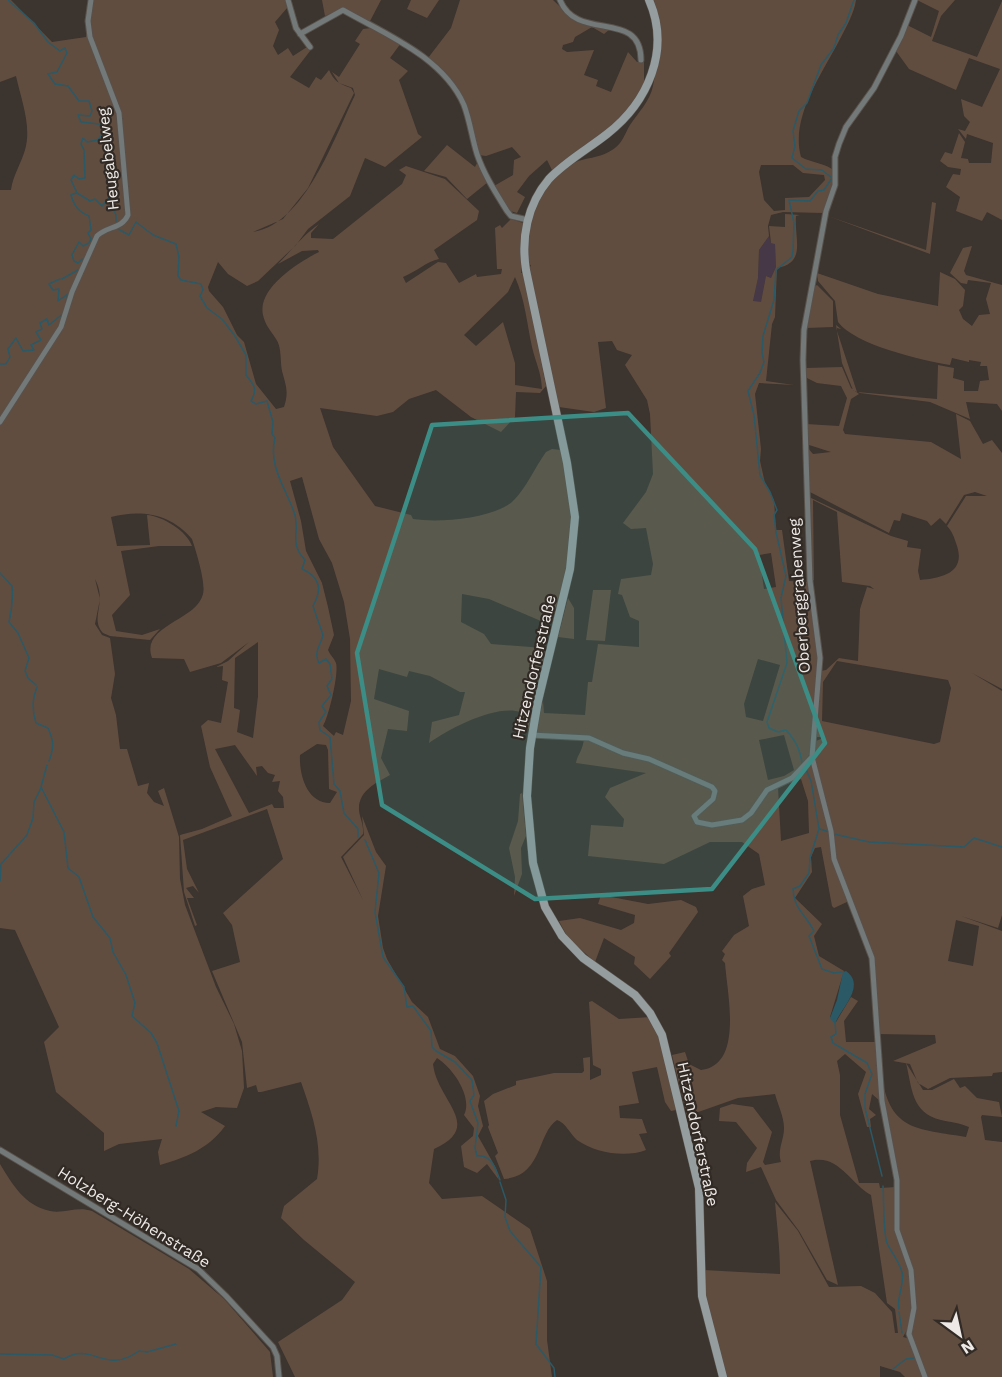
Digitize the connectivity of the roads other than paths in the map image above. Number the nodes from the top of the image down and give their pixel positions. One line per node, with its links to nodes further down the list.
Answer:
1 (91, 0): 10 (street, Heugabelweg)
2 (288, 0): 6 (street)
3 (559, 0): 8 (street)
4 (649, 0): 9 (main road, Hitzendorferstraße)
5 (915, 0): 12 (street, Oberberggrabenweg)
6 (300, 34): 7 (street); 9 (street)
7 (310, 47)
8 (641, 60)
9 (528, 220): 11 (main road, Hitzendorferstraße)
10 (0, 422)
11 (531, 735): 12 (street); 15 (main road, Hitzendorferstraße)
12 (812, 757): 16 (street, Oberberggrabenweg)
13 (0, 1150): 14 (street, Holzberg-Höhenstraße)
14 (279, 1377)
15 (723, 1377)
16 (925, 1377)

